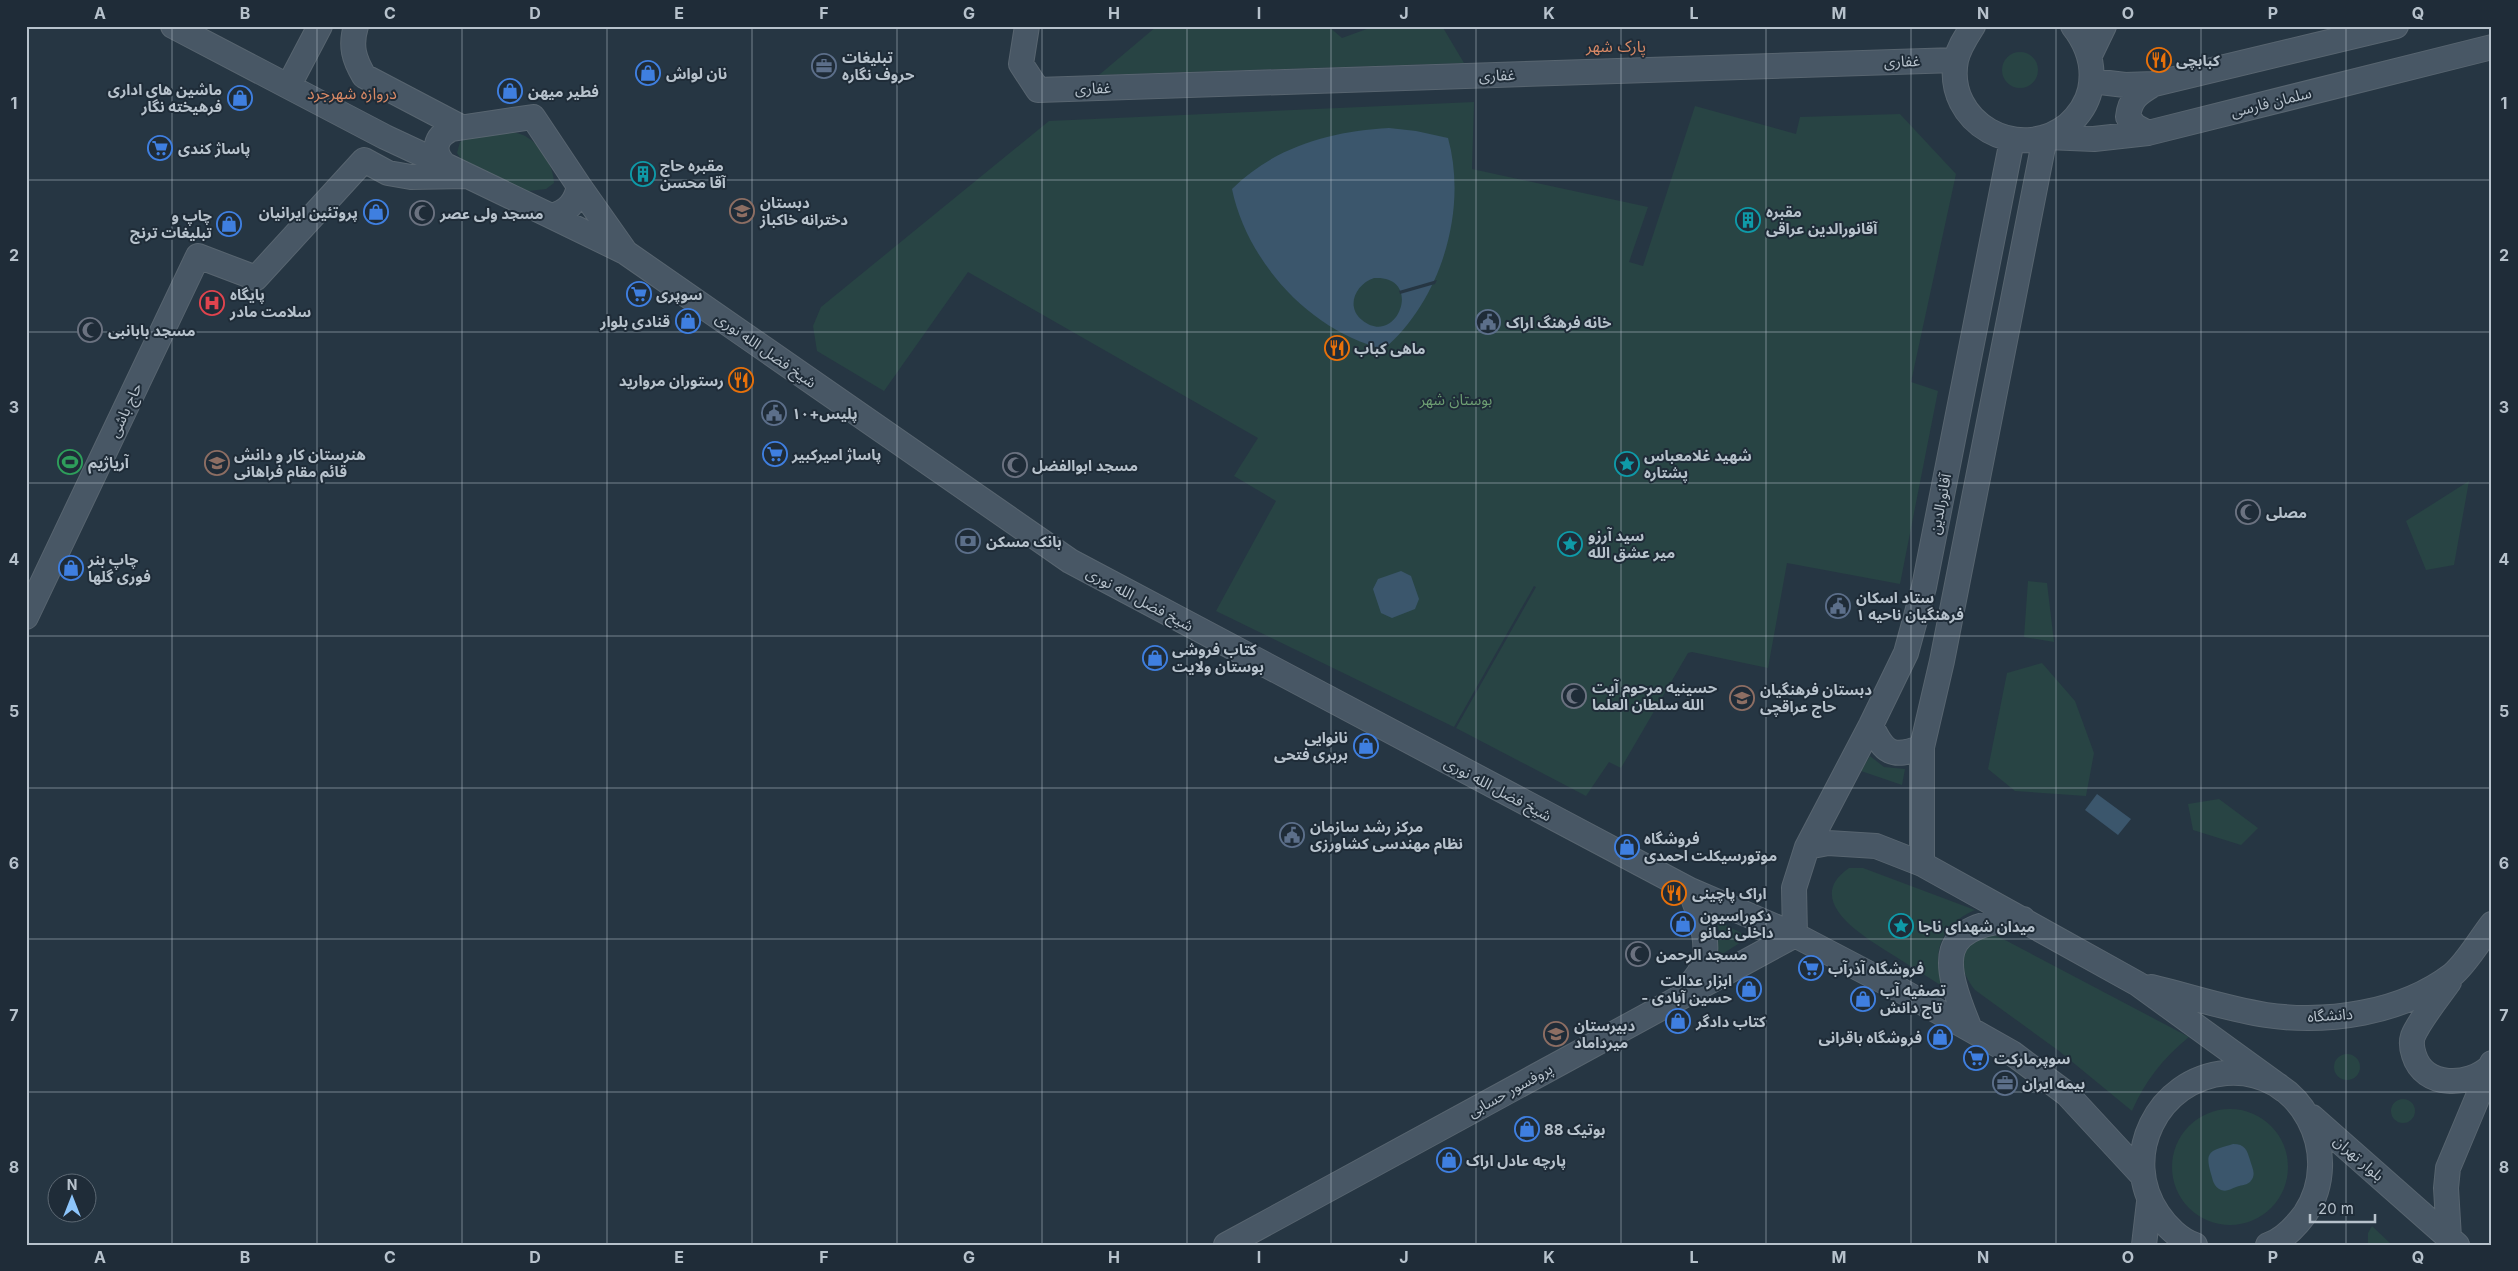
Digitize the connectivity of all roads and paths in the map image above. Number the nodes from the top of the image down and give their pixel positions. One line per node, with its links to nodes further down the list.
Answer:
1 (173, 26): 14 (street)
2 (320, 26): 14 (street)
3 (356, 26): 15 (street)
4 (1027, 26): 11 (street, غفاری)
5 (1974, 26): 11 (street)
6 (2073, 26): 10 (street)
7 (2104, 26): 10 (street)
8 (2396, 26): 13 (street)
9 (2492, 47): 16 (street, سلمان فارسی)
10 (2090, 55): 12 (street)
11 (1956, 60): 18 (street)
12 (2092, 81): 13 (street); 17 (street)
13 (2154, 84): 16 (street)
14 (289, 85): 19 (street)
15 (461, 127): 19 (street); 21 (street, شیخ فضل الله نوری)
16 (2148, 133): 17 (street, سلمان فارسی)
17 (2046, 137): 18 (street, سلمان فارسی); 26 (street)
18 (2012, 140): 25 (street, آقانورالدین)
19 (445, 165): 20 (street, شیخ فضل الله نوری)
20 (466, 176): 22 (street, شیخ فضل الله نوری); 24 (street, حاج باشی)
21 (579, 186): 22 (street); 23 (street, شیخ فضل الله نوری)
22 (551, 216): 23 (street, شیخ فضل الله نوری)
23 (625, 252): 29 (street, شیخ فضل الله نوری)
24 (26, 617)
25 (1871, 725): 26 (street); 27 (street, آقانورالدین)
26 (1922, 746): 28 (street)
27 (1807, 847): 28 (street); 32 (street, آقانورالدین)
28 (1922, 864): 30 (street)
29 (1690, 890): 32 (street, شیخ فضل الله نوری); 35 (street)
30 (2023, 919): 34 (street); 36 (street)
31 (2492, 924): 33 (street, دانشگاه)
32 (1795, 935): 35 (street, پروفسور حسابی); 36 (street, شیخ فضل الله نوری)
33 (2454, 974): 34 (street, دانشگاه); 37 (street)
34 (2138, 984): 38 (street)
35 (1681, 997): 43 (street, پروفسور حسابی)
36 (1970, 1029): 40 (street, شیخ فضل الله نوری)
37 (2491, 1065): 42 (street)
38 (2284, 1090): 39 (street, بلوار تهران); 40 (street)
39 (2306, 1112): 42 (street, بلوار تهران); 46 (street)
40 (2141, 1174): 41 (street)
41 (2150, 1202): 44 (street); 45 (street)
42 (2453, 1241)
43 (1226, 1245)
44 (2144, 1245)
45 (2194, 1245)
46 (2268, 1245)

